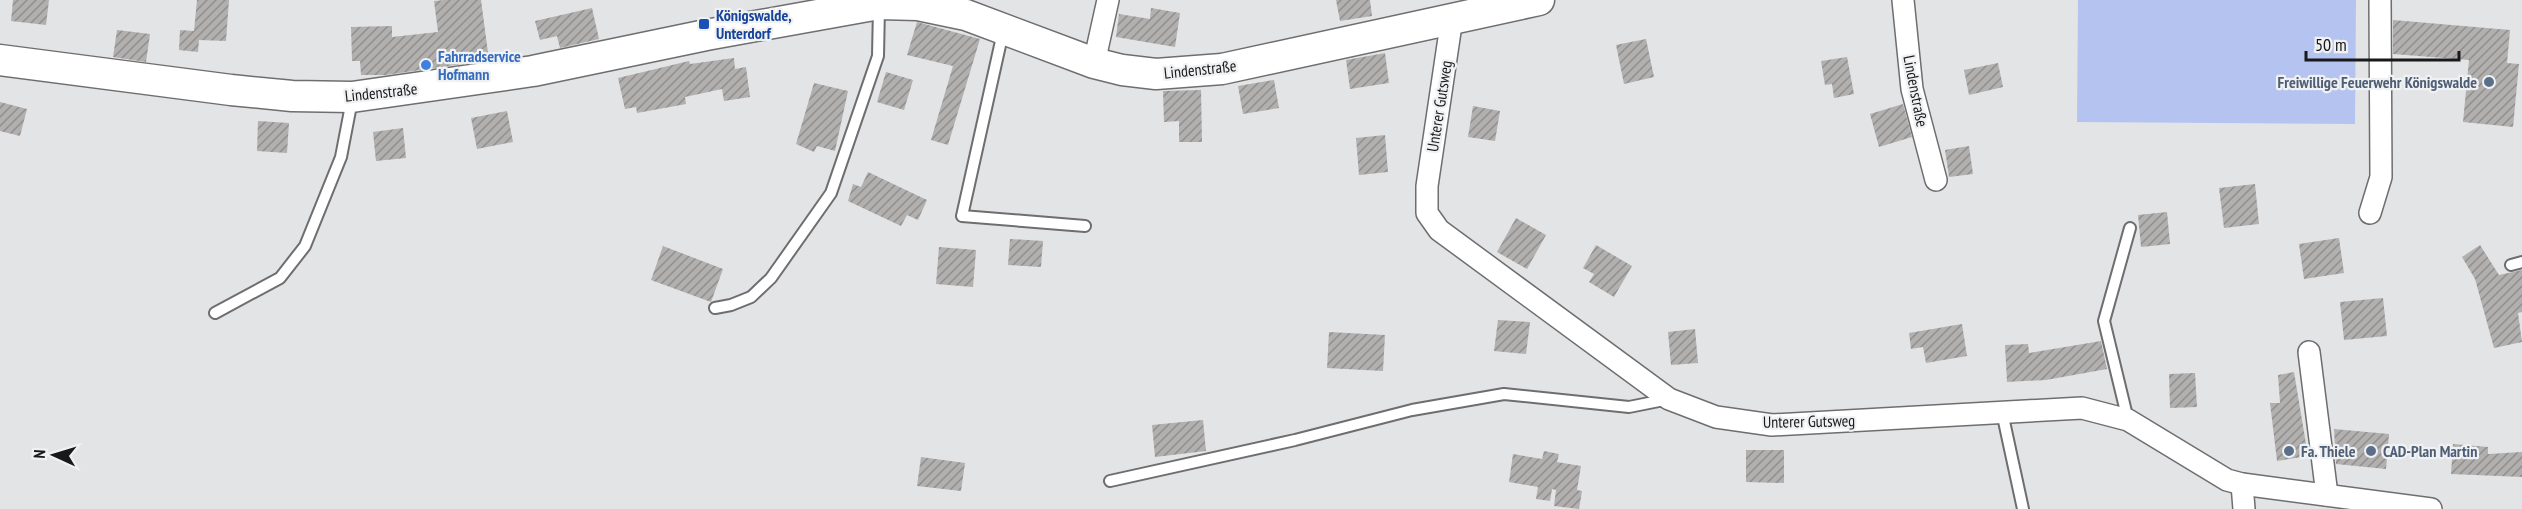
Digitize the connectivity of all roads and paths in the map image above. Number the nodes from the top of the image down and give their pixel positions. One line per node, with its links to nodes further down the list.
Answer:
1 (1108, 0): 10 (street)
2 (1539, 0): 6 (main road, Lindenstraße)
3 (1903, 0): 12 (street, Lindenstraße)
4 (2380, 0): 13 (street)
5 (869, 3): 8 (main road, Lindenstraße); 11 (main road, Lindenstraße); 18 (lane)
6 (1491, 5): 7 (main road, Lindenstraße)
7 (1452, 18): 10 (main road, Lindenstraße); 21 (street, Unterer Gutsweg)
8 (1004, 28): 10 (main road, Lindenstraße); 14 (lane)
9 (0, 60): 11 (main road, Lindenstraße)
10 (1094, 63)
11 (352, 97): 19 (lane)
12 (1936, 180)
13 (2370, 213)
14 (1085, 226)
15 (2130, 228): 23 (lane)
16 (2522, 262): 17 (lane)
17 (2511, 265)
18 (714, 308)
19 (215, 313)
20 (2309, 352): 26 (street)
21 (1669, 399): 22 (street, Unterer Gutsweg); 24 (lane)
22 (2002, 412): 23 (street, Unterer Gutsweg); 27 (lane)
23 (2128, 420): 25 (street, Unterer Gutsweg)
24 (1110, 481)
25 (2242, 484): 26 (street, Unterer Gutsweg); 28 (street)
26 (2327, 495): 29 (street, Unterer Gutsweg)
27 (2023, 509)
28 (2244, 509)
29 (2430, 509)

